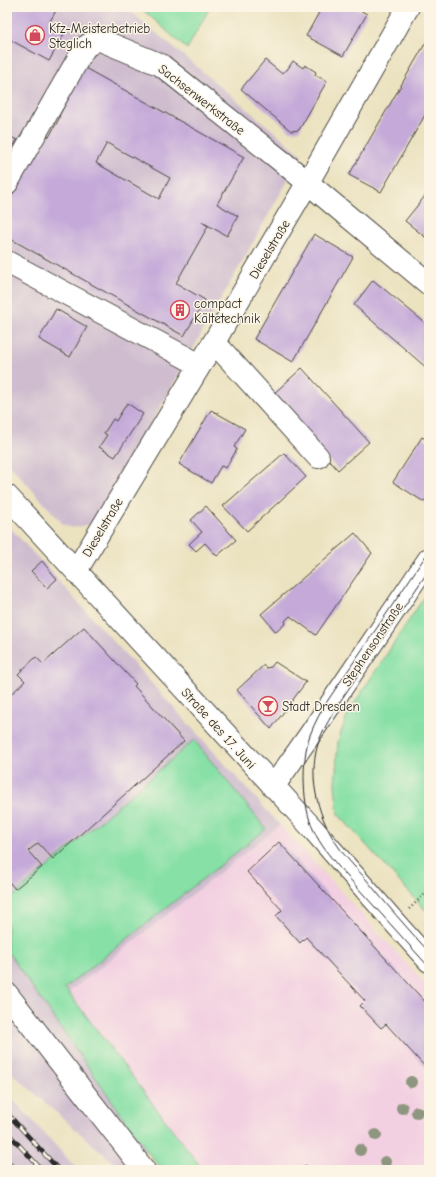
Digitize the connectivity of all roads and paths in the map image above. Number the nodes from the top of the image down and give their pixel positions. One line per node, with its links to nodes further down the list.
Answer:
1 (408, 7): 2 (street, Dieselstraße)
2 (308, 182): 3 (street, Sachsenwerkstraße); 5 (street, Sachsenwerkstraße); 6 (street, Dieselstraße)
3 (7, 183)
4 (7, 262): 7 (street)
5 (429, 284)
6 (214, 342): 7 (street, Dieselstraße); 8 (street)
7 (200, 365): 11 (street, Dieselstraße)
8 (318, 457)
9 (7, 496): 11 (street, Straße des 17. Juni)
10 (429, 559): 12 (street, Stephensonstraße)
11 (76, 571): 12 (street, Straße des 17. Juni)
12 (273, 787): 14 (street, Straße des 17. Juni)
13 (429, 890): 14 (path)
14 (395, 923): 15 (street, Straße des 17. Juni)
15 (429, 961)
16 (7, 994): 17 (street)
17 (144, 1170)

